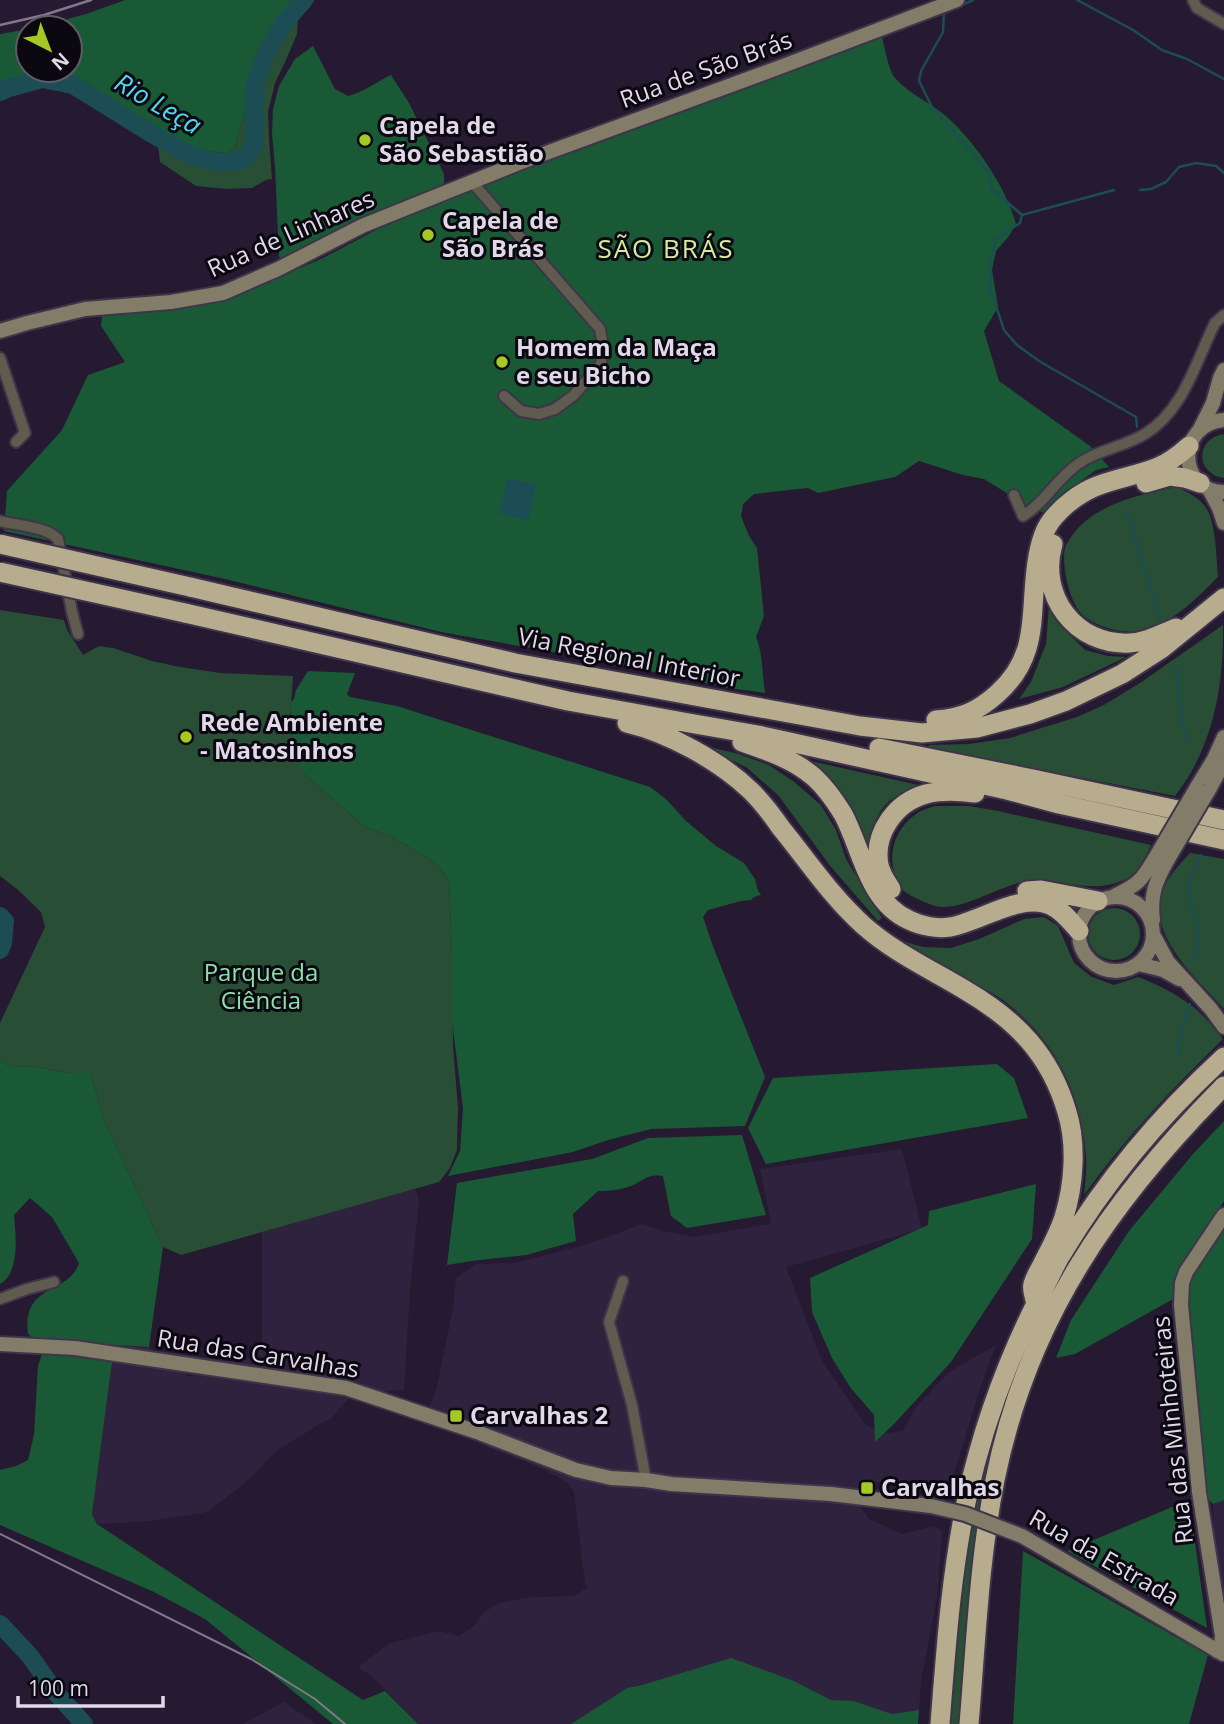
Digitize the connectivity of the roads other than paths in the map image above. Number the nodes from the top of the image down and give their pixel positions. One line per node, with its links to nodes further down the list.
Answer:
1 (957, 0): 4 (main road, Rua de São Brás)
2 (1193, 0): 3 (street)
3 (1224, 24)
4 (472, 182): 6 (main road, Rua de Linhares); 9 (street)
5 (1224, 316): 15 (street)
6 (0, 331)
7 (0, 358): 12 (street)
8 (1224, 370): 11 (main road)
9 (504, 396)
10 (1224, 420): 11 (main road)
11 (1200, 429): 13 (main road)
12 (16, 442)
13 (1189, 446): 14 (main road); 26 (highway)
14 (1211, 488): 17 (main road); 21 (highway)
15 (1013, 495)
16 (0, 521): 22 (street)
17 (1224, 523)
18 (0, 544): 23 (highway, Via Regional Interior, bridge)
19 (0, 572): 24 (highway, bridge)
20 (1224, 598): 21 (highway, Via Regional Interior)
21 (1200, 618): 26 (highway, Via Regional Interior)
22 (78, 634)
23 (694, 695): 26 (highway, Via Regional Interior); 31 (highway)
24 (568, 701): 25 (highway); 46 (highway)
25 (689, 723): 30 (highway); 36 (highway)
26 (860, 726)
27 (1224, 737): 29 (main road)
28 (1224, 762): 29 (main road)
29 (1203, 788): 33 (main road, bridge)
30 (1059, 804): 32 (highway); 34 (highway)
31 (1224, 820)
32 (1224, 840)
33 (1161, 859): 34 (main road); 35 (main road)
34 (1106, 899): 35 (main road); 36 (main road)
35 (1154, 930): 37 (main road); 38 (main road)
36 (1079, 931): 37 (main road)
37 (1139, 964): 38 (main road)
38 (1186, 983): 39 (main road)
39 (1224, 1027)
40 (1224, 1057): 46 (highway)
41 (1224, 1086): 53 (highway)
42 (1224, 1215): 50 (main road, Rua das Minhoteiras)
43 (623, 1281): 48 (street)
44 (54, 1282): 45 (street)
45 (0, 1298)
46 (1036, 1304): 52 (highway)
47 (0, 1343): 48 (main road, Rua das Carvalhas)
48 (646, 1480): 49 (main road, Rua das Carvalhas)
49 (831, 1494): 51 (main road, Rua da Estrada, bridge)
50 (1221, 1608): 51 (main road, Rua das Minhoteiras)
51 (1220, 1653)
52 (940, 1724)
53 (969, 1724)

